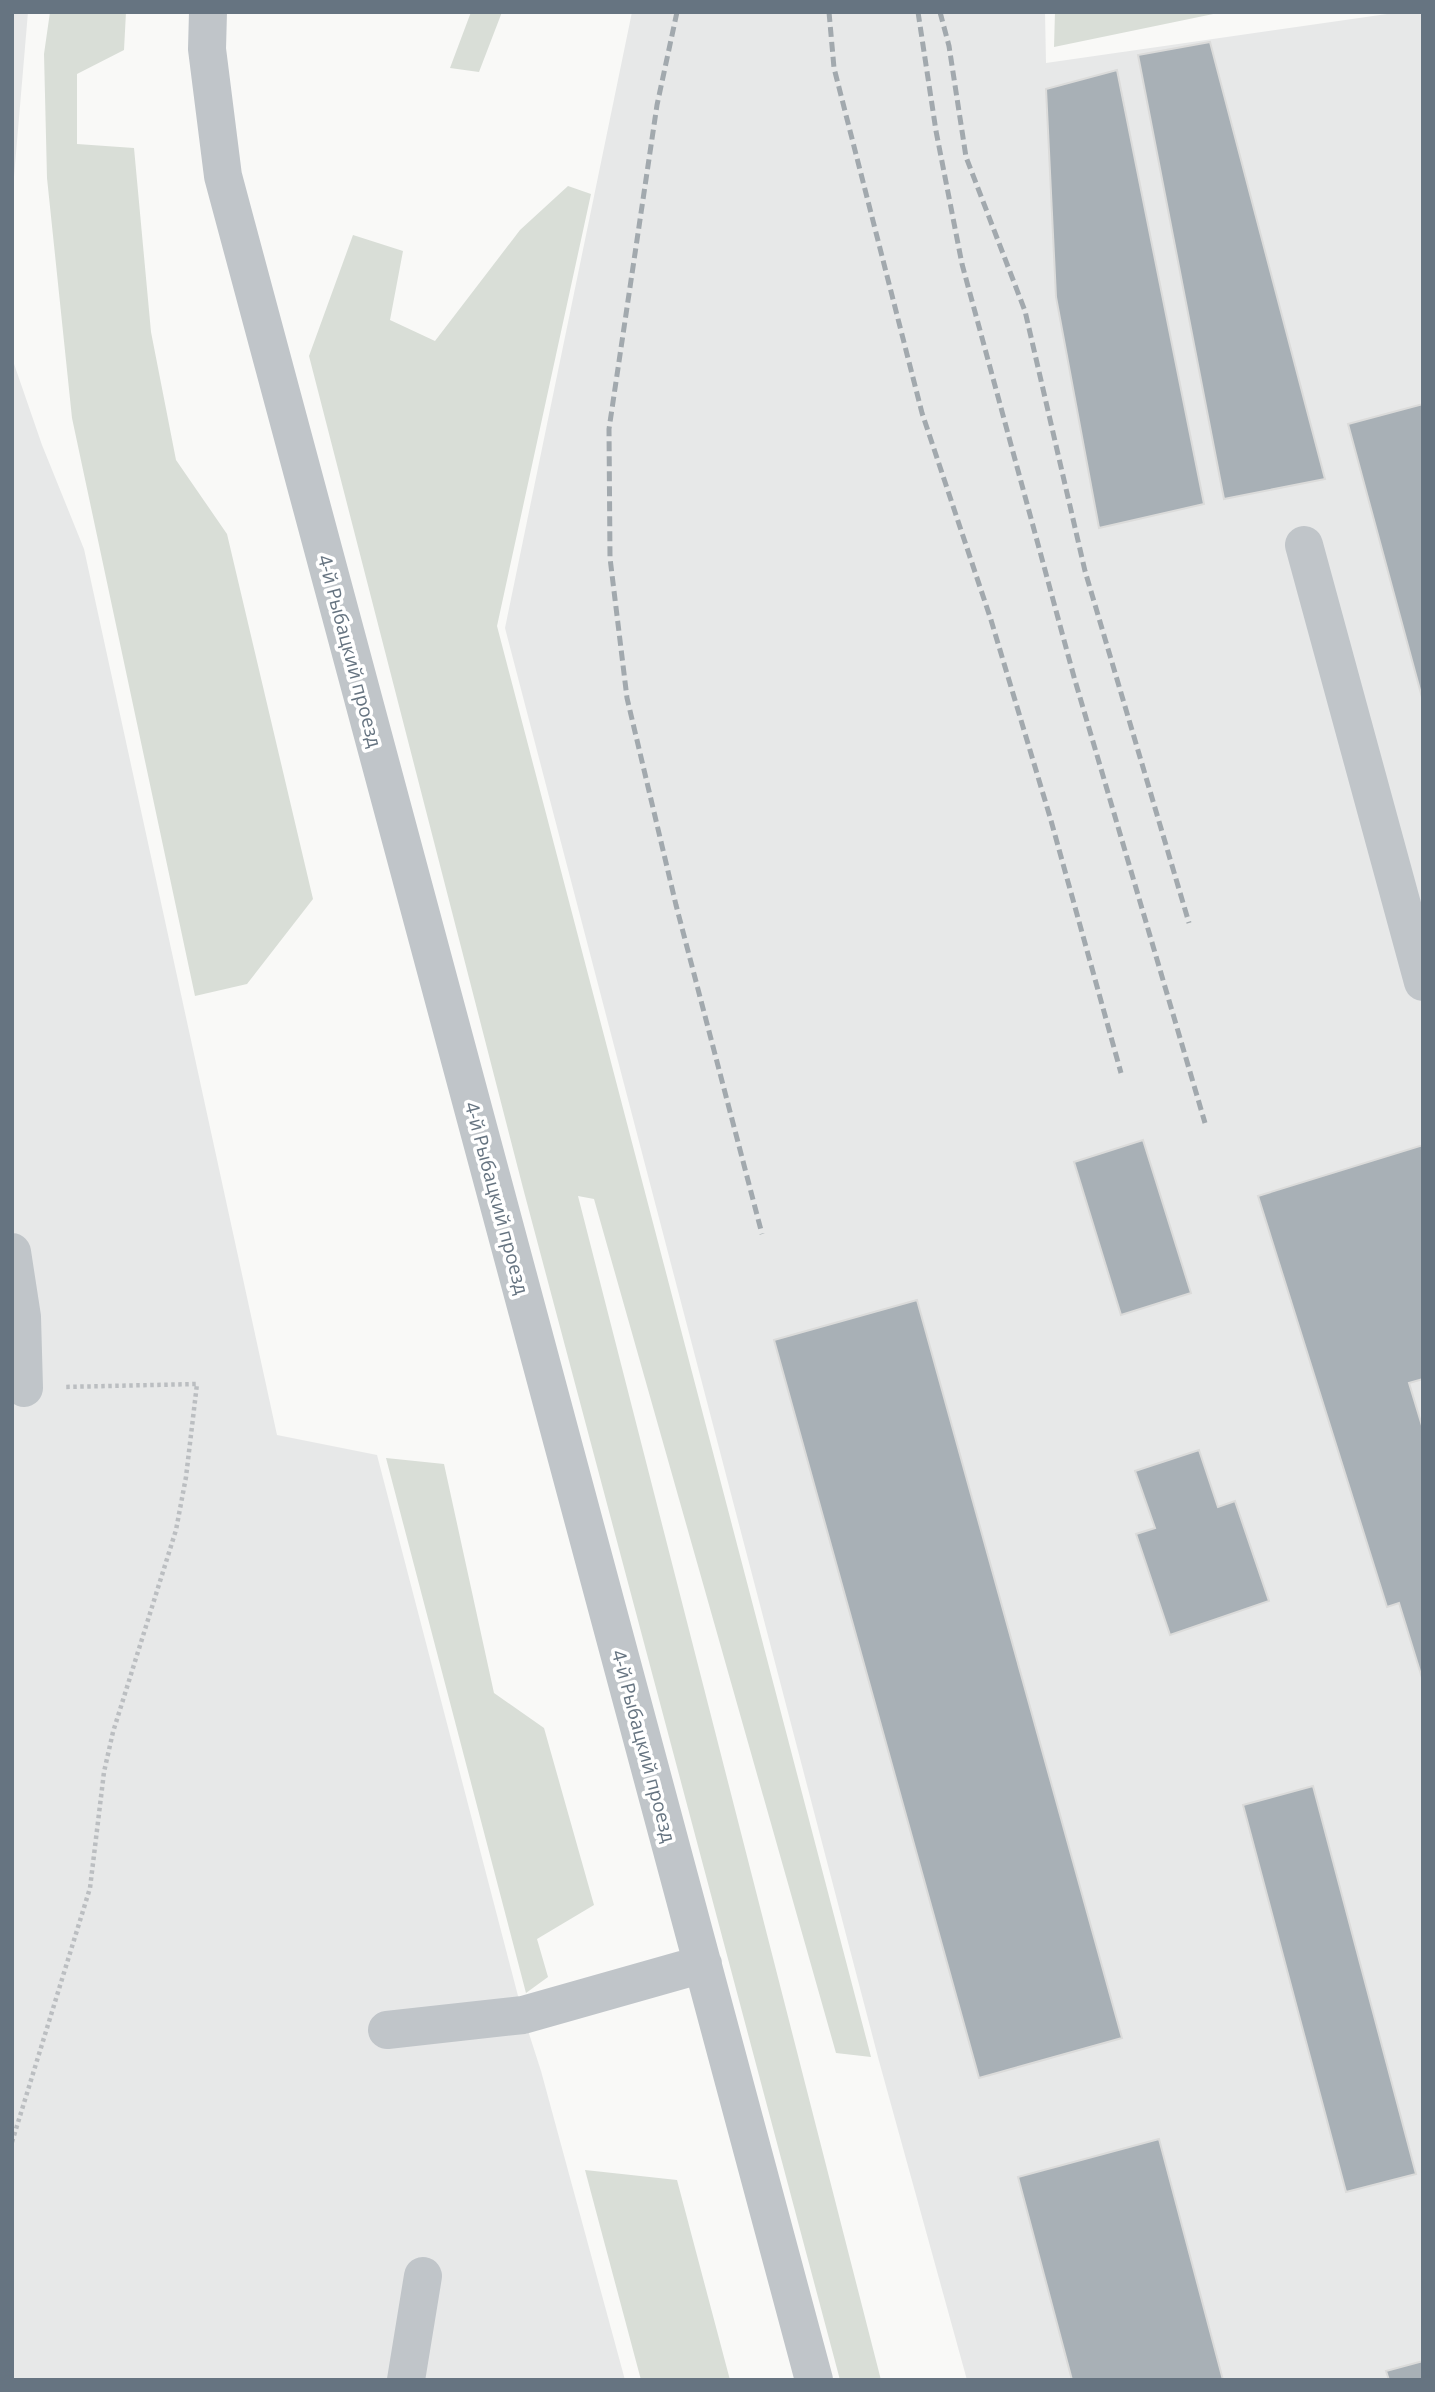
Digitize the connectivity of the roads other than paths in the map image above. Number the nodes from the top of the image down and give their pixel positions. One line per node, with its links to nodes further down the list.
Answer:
1 (208, 12): 6 (street, 4-й Рыбацкий проезд)
2 (1304, 545): 3 (street)
3 (1423, 982)
4 (12, 1252): 5 (street)
5 (24, 1388)
6 (703, 1964): 7 (street); 10 (street, 4-й Рыбацкий проезд)
7 (387, 2031)
8 (423, 2276): 9 (street)
9 (405, 2380)
10 (814, 2380)

